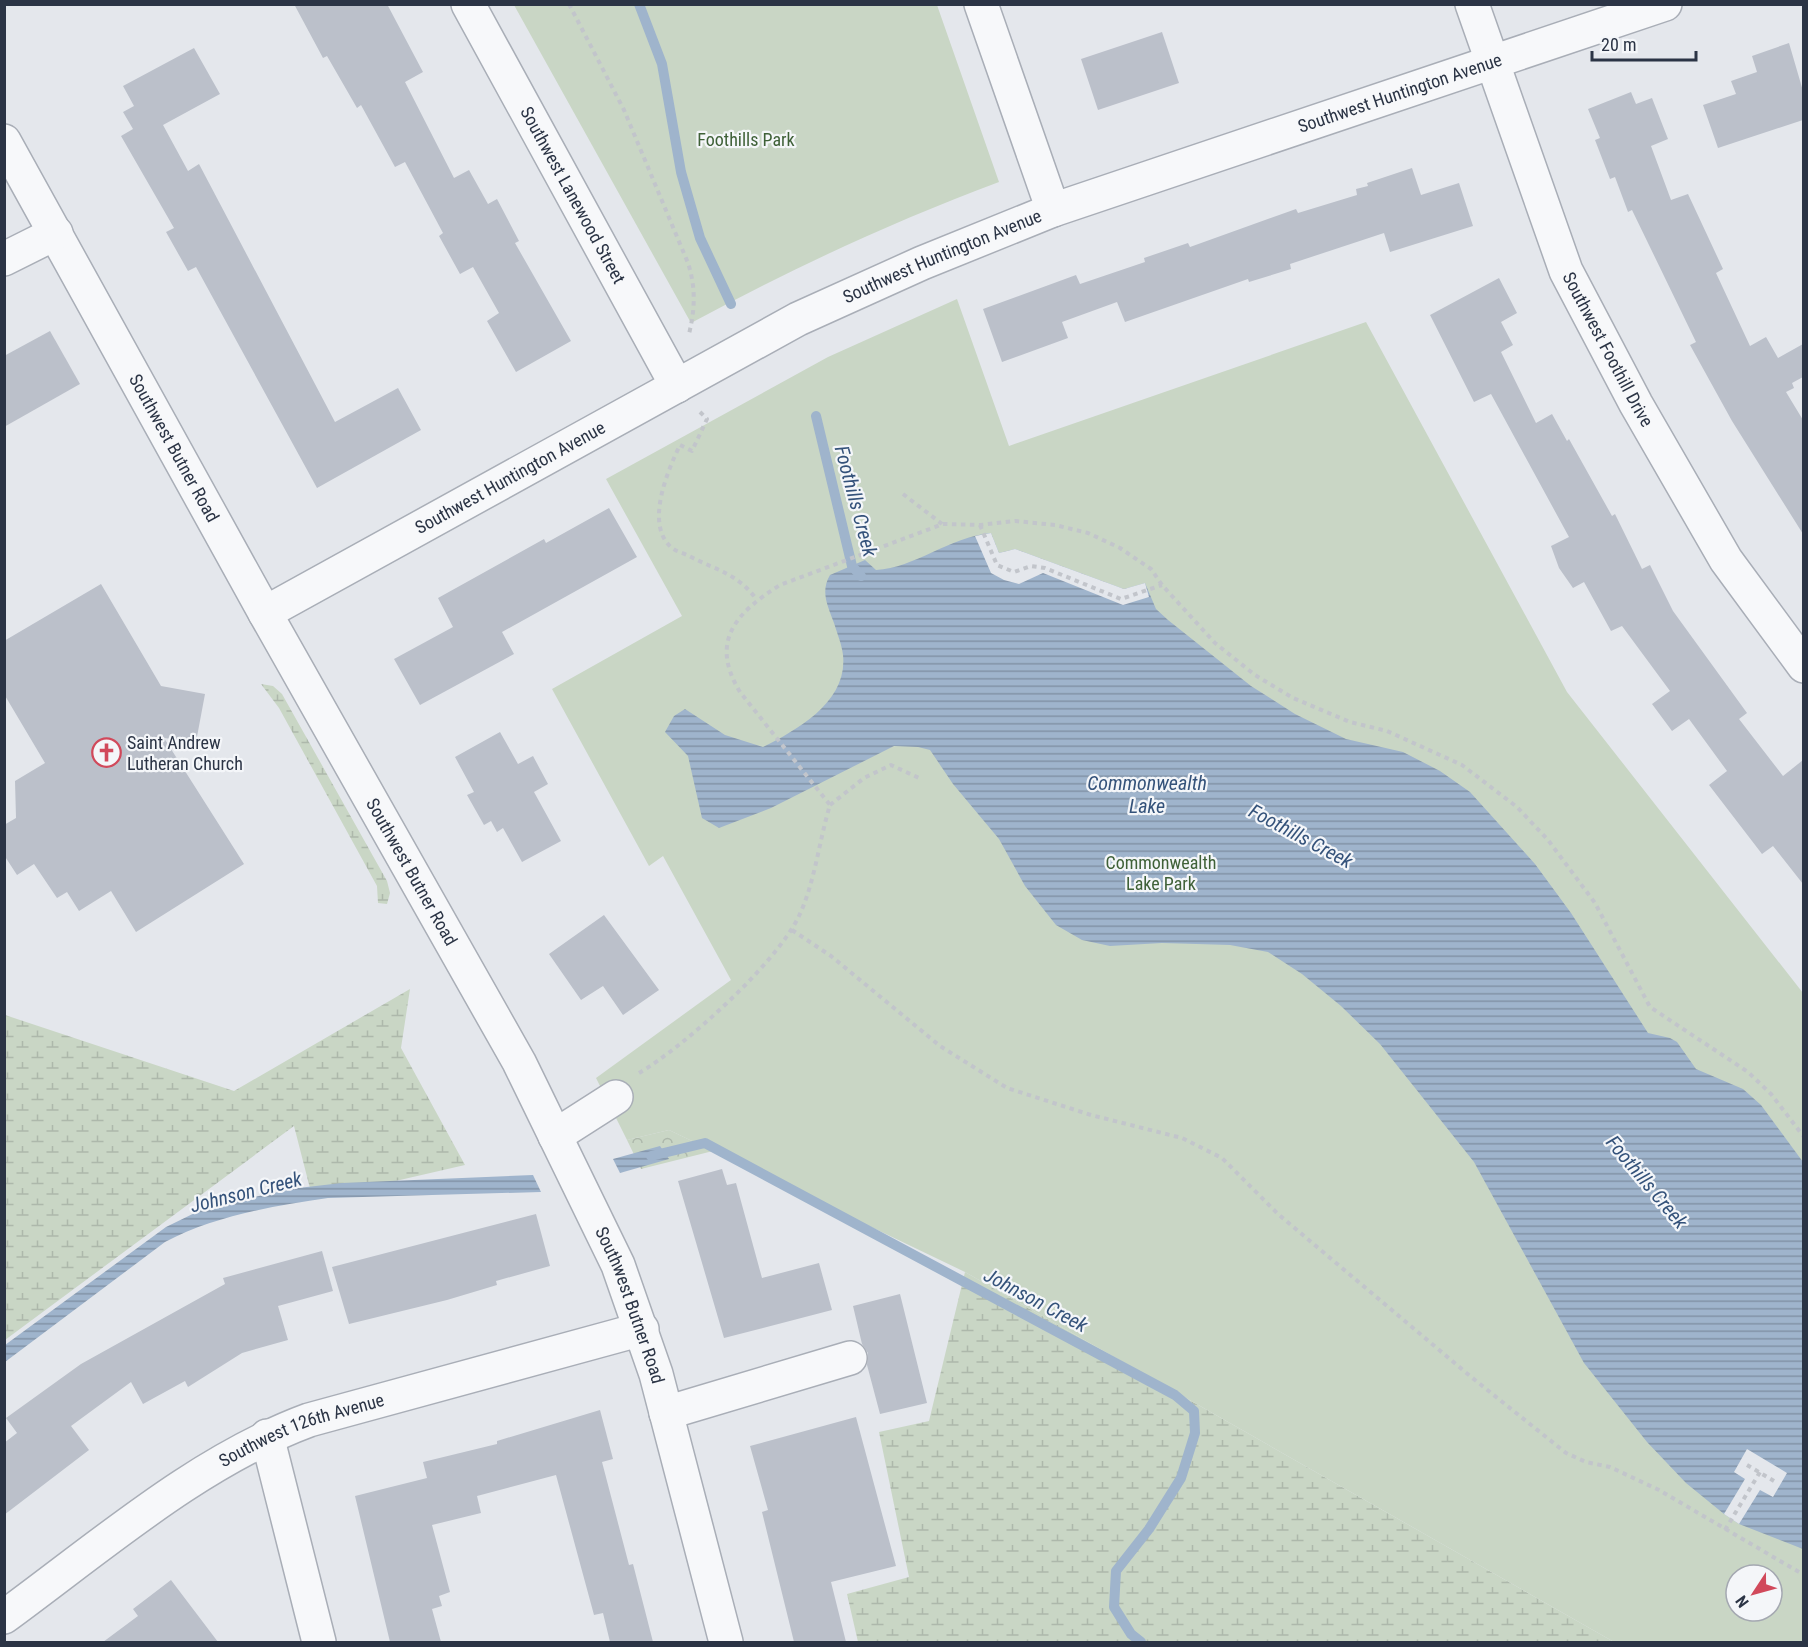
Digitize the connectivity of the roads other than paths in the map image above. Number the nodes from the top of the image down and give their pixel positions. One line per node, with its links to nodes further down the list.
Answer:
1 (468, 4): 10 (street, Southwest Lanewood Street)
2 (981, 4): 7 (street)
3 (1472, 4): 5 (street, Southwest Foothill Drive)
4 (1665, 4): 5 (street, Southwest Huntington Avenue)
5 (1492, 63): 7 (street, Southwest Huntington Avenue); 12 (street, Southwest Foothill Drive)
6 (4, 141): 8 (street, Southwest Butner Road)
7 (1053, 210): 10 (street, Southwest Huntington Avenue)
8 (56, 233): 9 (street); 11 (street, Southwest Butner Road)
9 (4, 259)
10 (676, 386): 11 (street, Southwest Huntington Avenue)
11 (265, 613): 14 (street, Southwest Butner Road)
12 (1803, 666)
13 (616, 1097): 14 (street)
14 (555, 1136): 15 (street, Southwest Butner Road)
15 (642, 1329): 17 (street, Southwest Butner Road); 18 (street, Southwest 126th Avenue)
16 (850, 1358): 17 (street)
17 (666, 1413): 21 (street, Southwest Butner Road)
18 (267, 1436): 19 (street, Southwest 126th Avenue); 20 (street)
19 (4, 1617)
20 (319, 1642)
21 (726, 1642)

